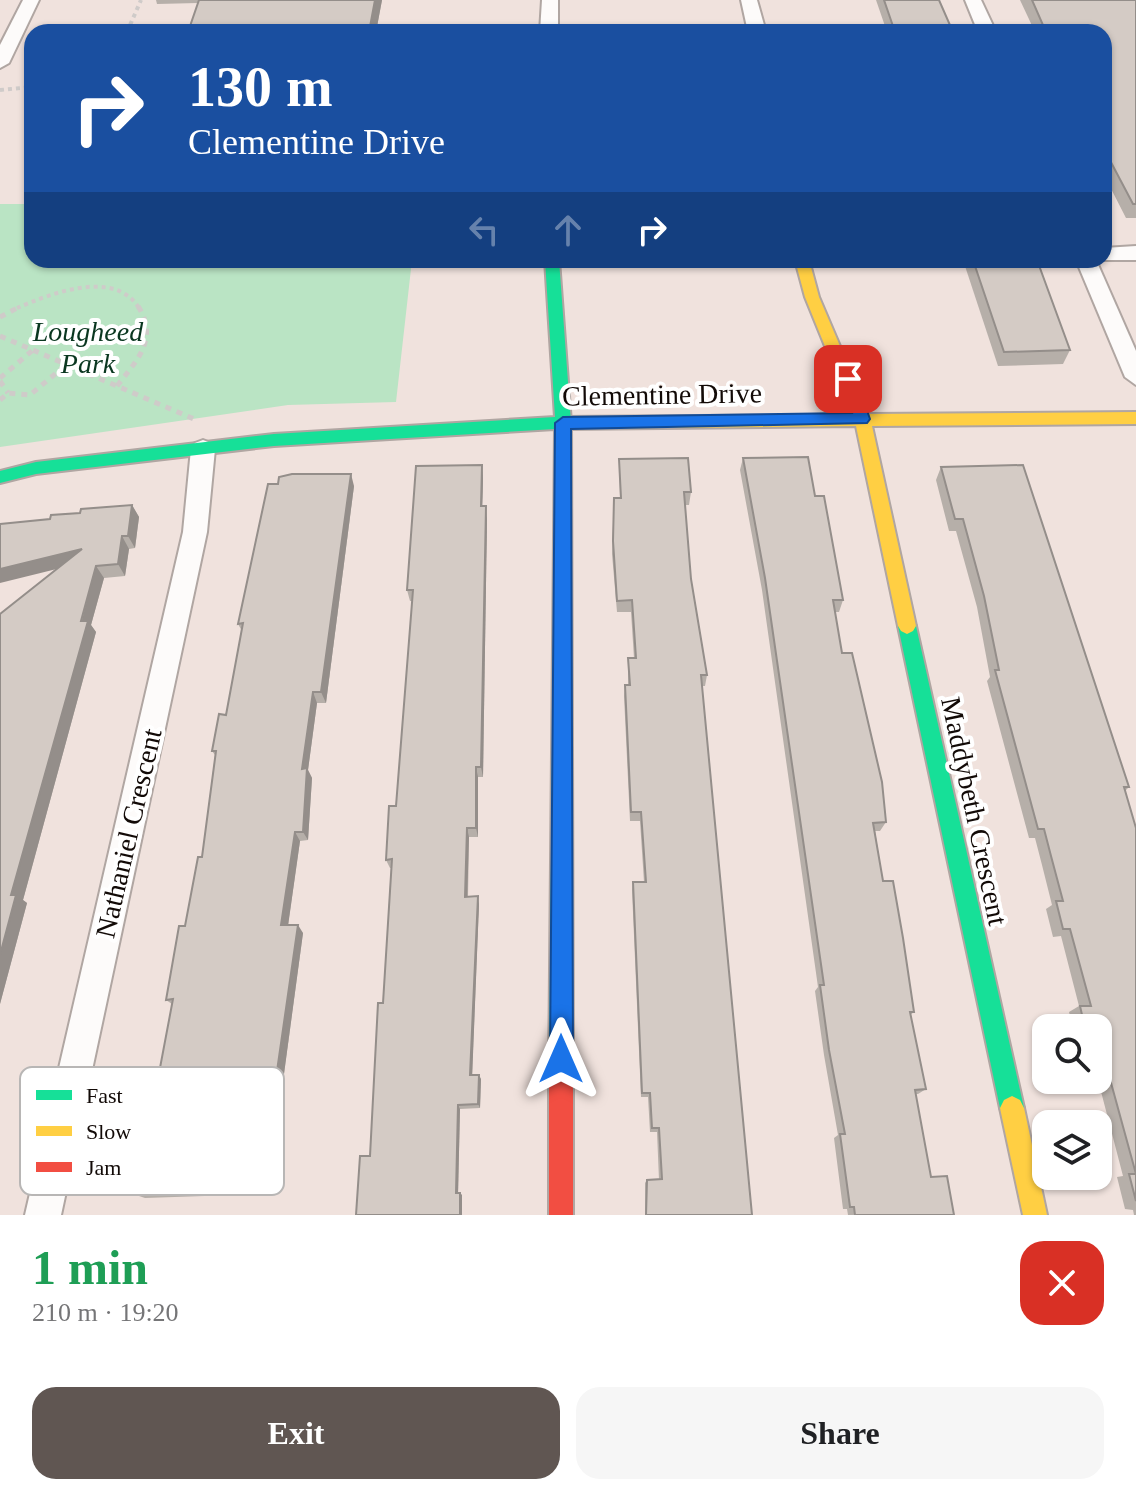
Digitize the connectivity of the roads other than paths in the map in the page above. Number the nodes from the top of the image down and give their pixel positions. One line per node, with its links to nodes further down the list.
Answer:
1 (31, 0): 8 (street)
2 (550, 0): 5 (street)
3 (749, 0): 6 (street)
4 (973, 0): 7 (street)
5 (549, 24)
6 (755, 24)
7 (984, 24)
8 (0, 63)
9 (1136, 253): 10 (street)
10 (1112, 254)
11 (553, 268): 17 (street)
12 (803, 268): 16 (street, Maddybeth Crescent)
13 (1089, 268): 14 (street)
14 (1136, 377)
15 (1136, 418): 16 (street, Clementine Drive)
16 (862, 419): 17 (street, Clementine Drive); 24 (street, Maddybeth Crescent)
17 (563, 423): 18 (street, Clementine Drive); 23 (street)
18 (203, 449): 19 (street, Clementine Drive); 20 (street, Nathaniel Crescent)
19 (0, 477)
20 (76, 1067)
21 (47, 1195): 22 (street, Nathaniel Crescent)
22 (43, 1215)
23 (561, 1215)
24 (1035, 1215)

